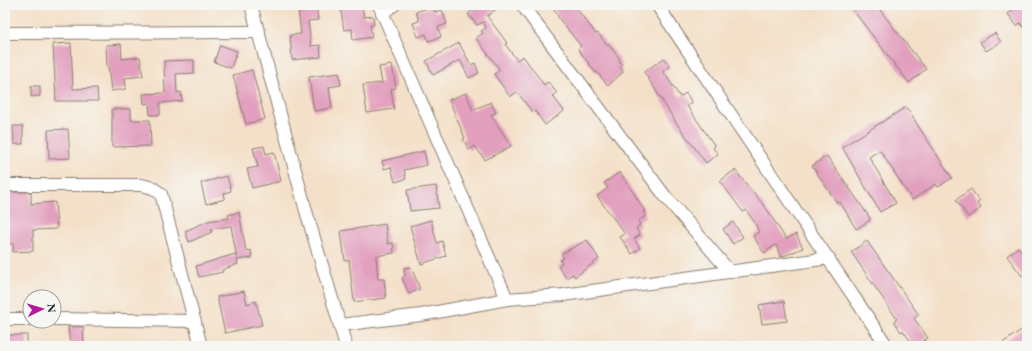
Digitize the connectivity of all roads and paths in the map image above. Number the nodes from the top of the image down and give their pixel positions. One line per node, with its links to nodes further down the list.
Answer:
1 (251, 5): 6 (street)
2 (394, 5): 5 (street)
3 (522, 5): 10 (street)
4 (657, 5): 9 (street)
5 (380, 9): 11 (street)
6 (259, 32): 7 (street); 16 (street)
7 (5, 33)
8 (5, 185): 15 (street)
9 (829, 258): 10 (street); 19 (street)
10 (730, 272): 11 (street)
11 (507, 299): 16 (street)
12 (5, 319): 13 (street)
13 (22, 319)
14 (62, 319): 15 (street)
15 (195, 321): 17 (street)
16 (340, 325): 18 (street)
17 (201, 346)
18 (346, 346)
19 (887, 346)

